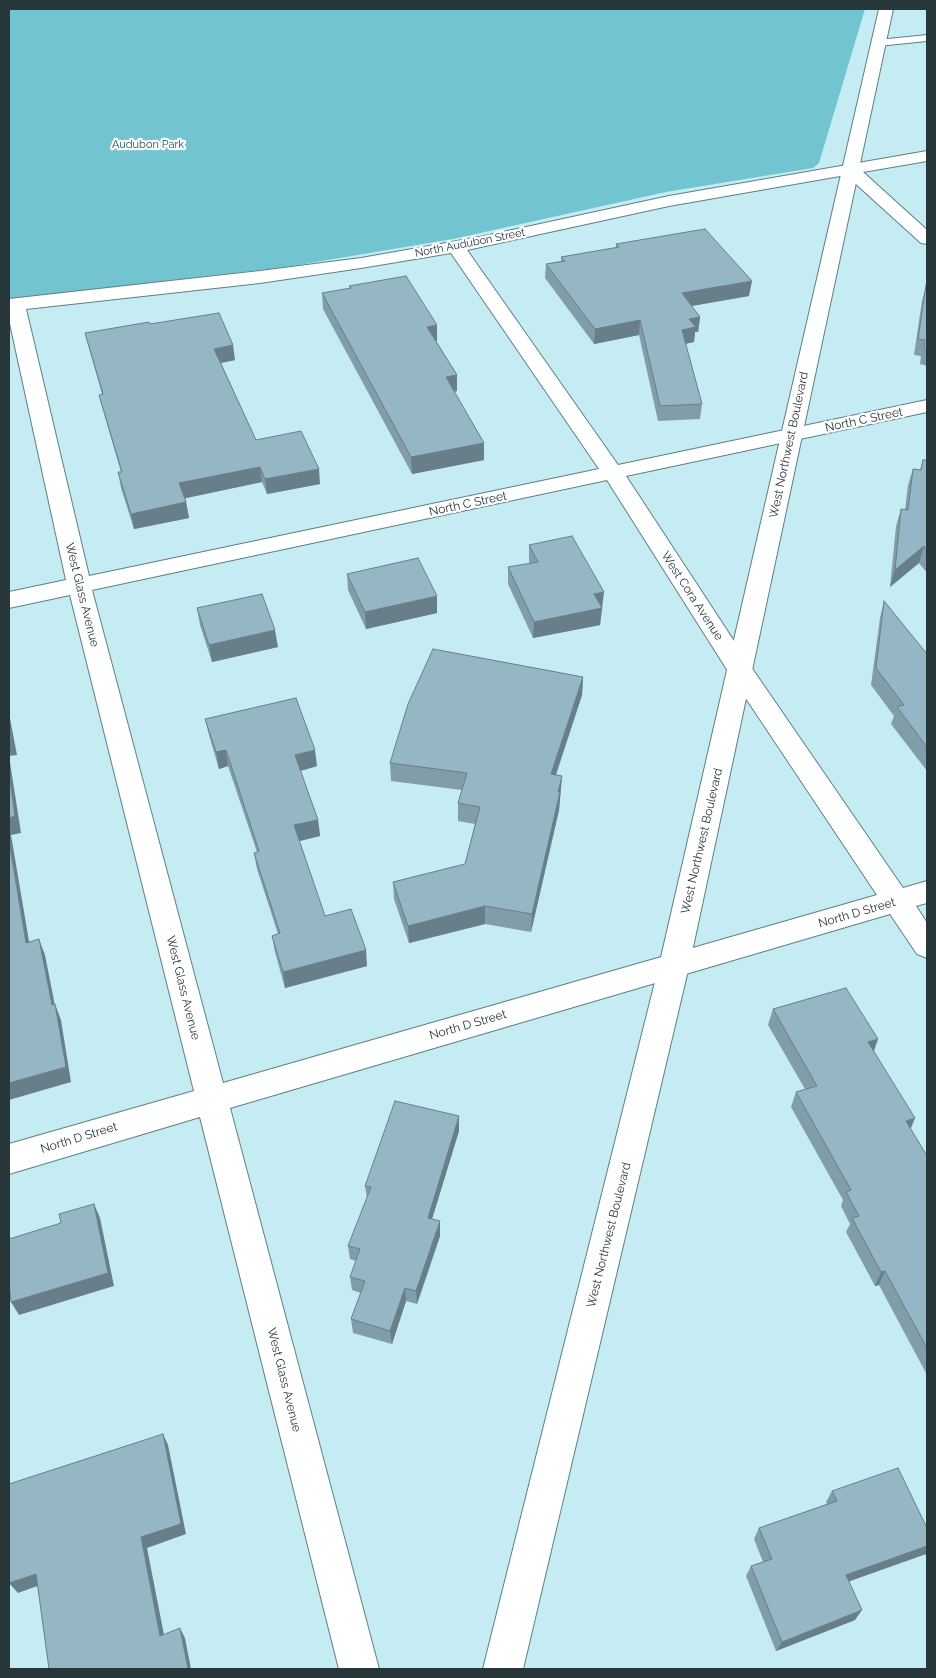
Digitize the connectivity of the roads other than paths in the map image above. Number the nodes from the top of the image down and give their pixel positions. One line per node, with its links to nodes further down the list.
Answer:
1 (886, 9): 3 (street, West Northwest Boulevard)
2 (927, 38): 3 (lane)
3 (878, 43): 5 (street, West Northwest Boulevard)
4 (927, 156): 5 (street, North Audubon Street)
5 (849, 169): 6 (street); 7 (street, North Audubon Street); 10 (street, West Northwest Boulevard)
6 (927, 239)
7 (455, 246): 8 (street, North Audubon Street); 11 (street, West Cora Avenue)
8 (12, 305): 12 (street, West Glass Avenue)
9 (927, 406): 10 (street, North C Street)
10 (791, 436): 11 (street, North C Street); 14 (street, West Northwest Boulevard)
11 (613, 473): 12 (street, North C Street); 14 (street, West Cora Avenue)
12 (79, 585): 13 (street, North C Street); 19 (street, West Glass Avenue)
13 (9, 600)
14 (740, 670): 16 (street, West Cora Avenue); 18 (street, West Northwest Boulevard)
15 (927, 892): 16 (street, North D Street)
16 (897, 901): 17 (street, West Cora Avenue); 18 (street, North D Street)
17 (927, 946)
18 (674, 966): 19 (street, North D Street); 22 (street, West Northwest Boulevard)
19 (211, 1098): 20 (street, North D Street); 21 (street, West Glass Avenue)
20 (9, 1159)
21 (359, 1669)
22 (503, 1669)

